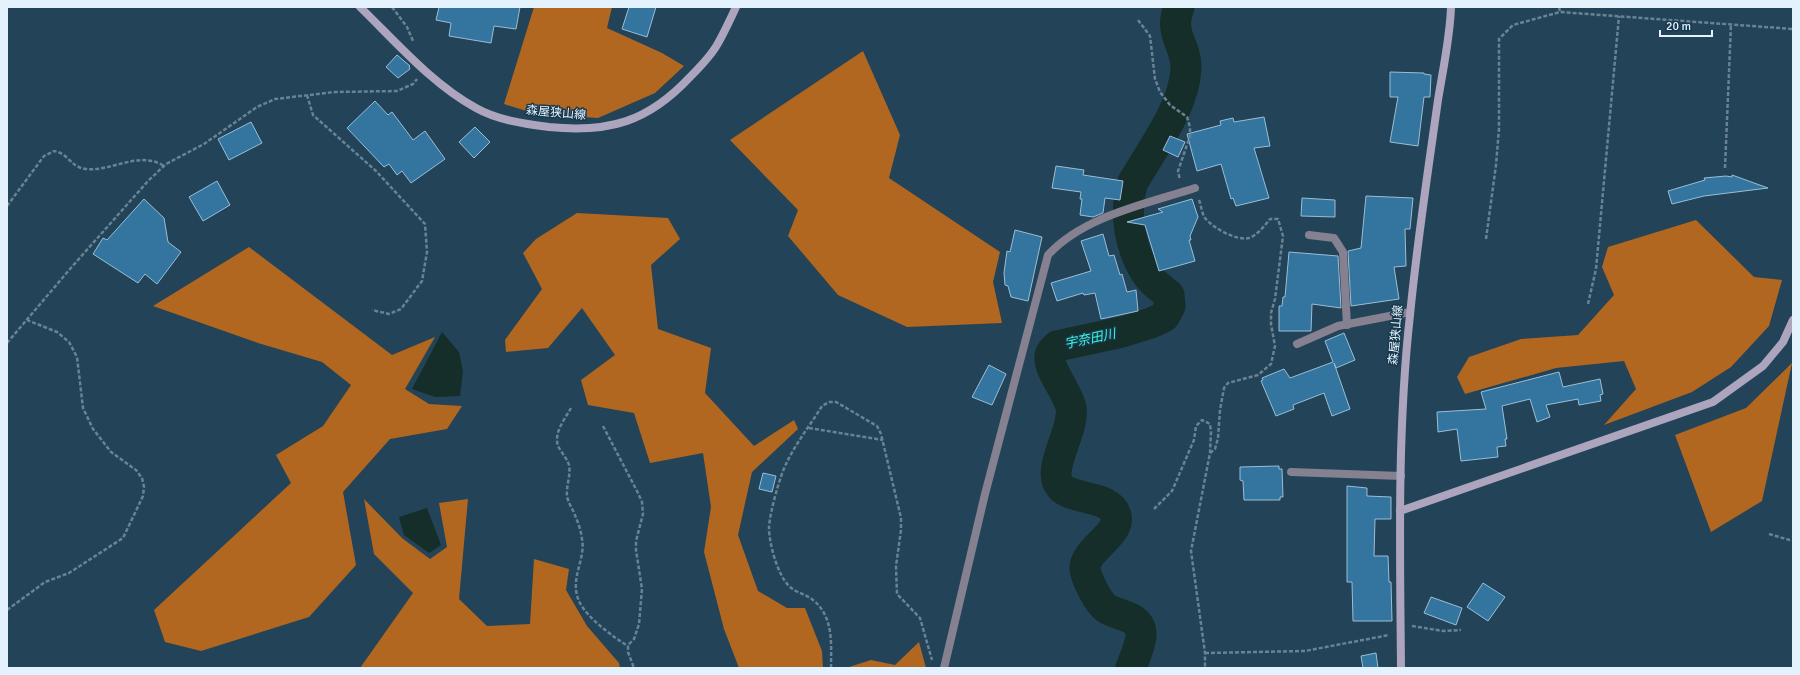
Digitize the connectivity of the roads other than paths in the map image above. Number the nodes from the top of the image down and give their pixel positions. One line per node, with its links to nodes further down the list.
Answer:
1 (360, 7): 2 (main road, 森屋狭山線)
2 (736, 7)
3 (1451, 7): 6 (main road, 森屋狭山線)
4 (1195, 188): 13 (street)
5 (1308, 235): 8 (street)
6 (1410, 312): 8 (street); 11 (main road, 森屋狭山線)
7 (1793, 320): 12 (main road)
8 (1347, 325): 9 (street)
9 (1297, 344)
10 (1291, 472): 11 (street)
11 (1401, 476): 12 (main road, 森屋狭山線)
12 (1400, 511): 14 (main road, 森屋狭山線)
13 (944, 668)
14 (1400, 668)

